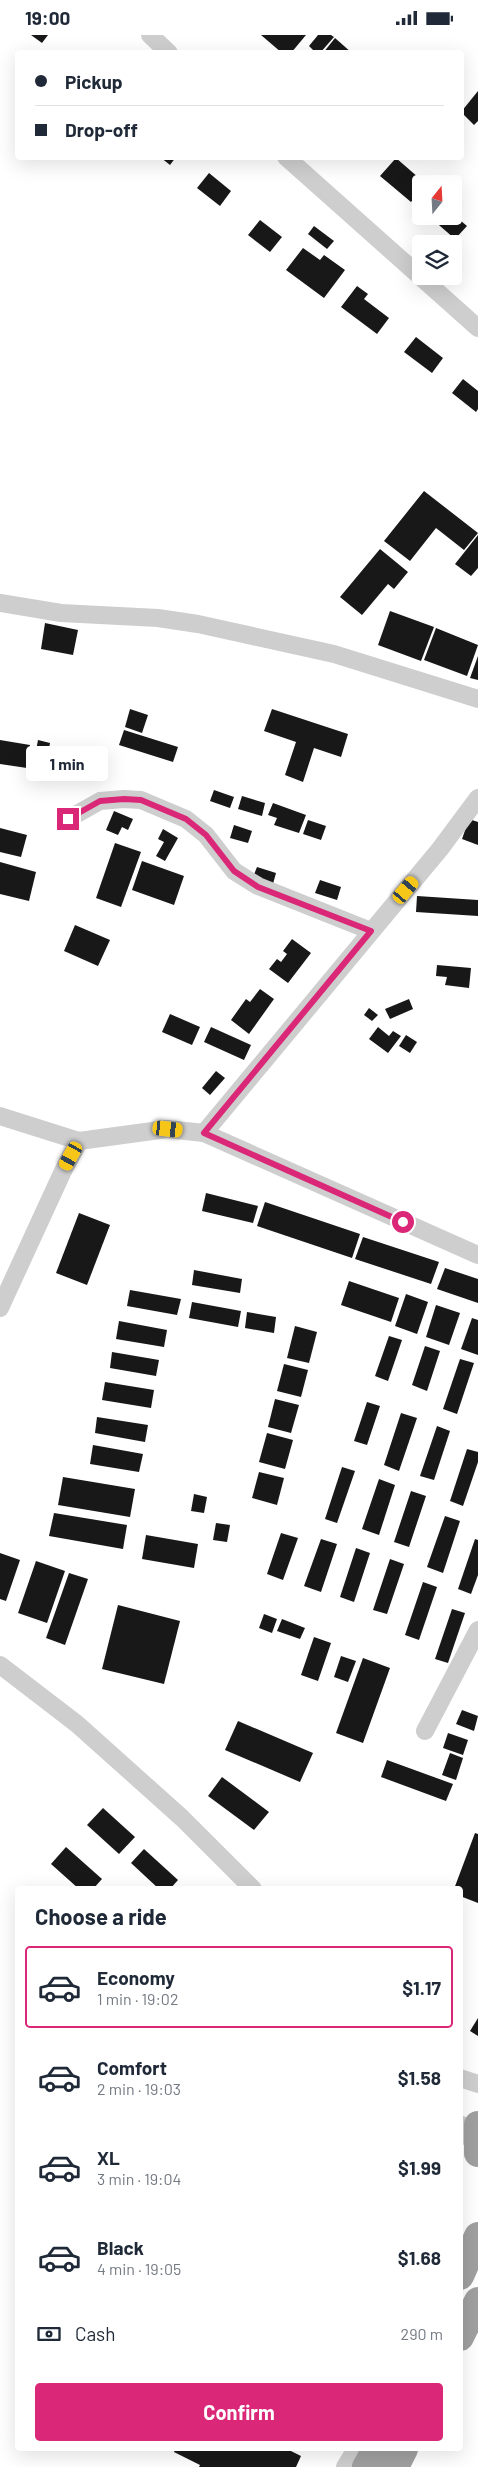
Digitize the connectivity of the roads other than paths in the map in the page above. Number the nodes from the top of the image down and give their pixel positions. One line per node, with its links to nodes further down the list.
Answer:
1 (150, 35): 2 (street)
2 (166, 50)
3 (289, 160): 4 (street)
4 (478, 328)
5 (0, 603): 6 (street)
6 (478, 699)
7 (478, 798): 9 (street)
8 (68, 819): 9 (street)
9 (371, 931): 11 (street)
10 (0, 1116): 12 (street)
11 (204, 1133): 12 (street); 13 (street)
12 (79, 1141): 14 (street)
13 (478, 1255)
14 (0, 1308)
15 (478, 1630): 17 (street)
16 (0, 1665): 18 (street)
17 (425, 1731)
18 (250, 1886)
19 (463, 2079): 20 (street)
20 (478, 2084)
21 (463, 2127): 22 (street)
22 (477, 2142)
23 (478, 2236): 24 (highway)
24 (463, 2269)
25 (478, 2301): 26 (highway)
26 (463, 2331)
27 (355, 2451): 30 (street)
28 (375, 2451): 31 (highway)
29 (403, 2451): 32 (highway)
30 (346, 2467)
31 (366, 2467)
32 (395, 2467)

